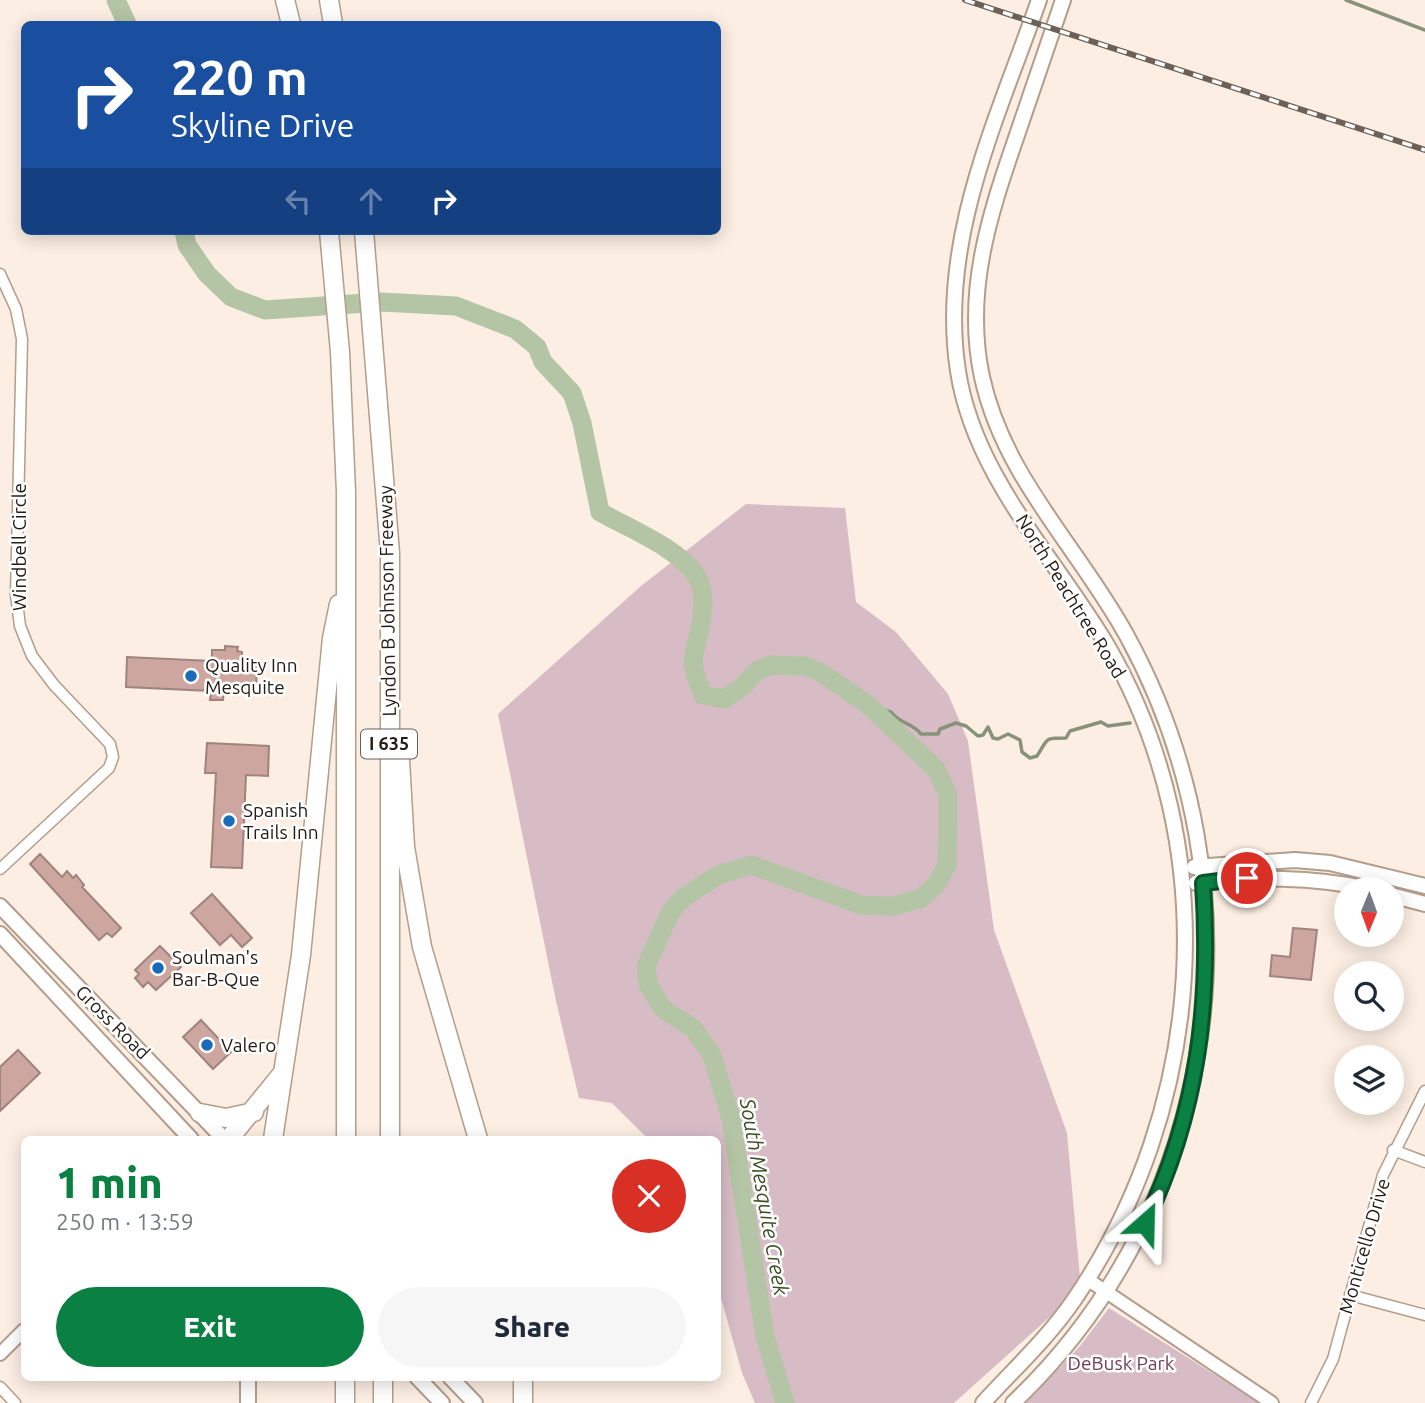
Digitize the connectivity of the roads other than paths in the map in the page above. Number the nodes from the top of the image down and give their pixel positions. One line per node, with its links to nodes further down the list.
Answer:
1 (285, 0): 5 (highway)
2 (328, 0): 6 (highway)
3 (1038, 0): 13 (main road, North Peachtree Road)
4 (1063, 0): 12 (main road, North Peachtree Road)
5 (290, 21)
6 (333, 21)
7 (329, 235): 11 (highway, Lyndon B Johnson Freeway / I 635)
8 (364, 235): 10 (highway, Lyndon B Johnson Freeway / I 635)
9 (0, 274): 16 (street, Windbell Circle)
10 (390, 553): 36 (highway, Lyndon B Johnson Freeway / I 635); 37 (highway)
11 (346, 567): 27 (highway); 35 (highway, Lyndon B Johnson Freeway / I 635)
12 (1126, 633): 13 (main road); 14 (main road, North Peachtree Road)
13 (1106, 645): 15 (main road, North Peachtree Road)
14 (1201, 867): 15 (main road); 17 (main road, North Peachtree Road); 20 (main road)
15 (1182, 868): 19 (main road, North Peachtree Road)
16 (0, 869)
17 (1203, 883): 18 (main road); 19 (main road); 41 (main road, North Peachtree Road)
18 (1334, 883)
19 (1184, 885): 40 (main road, North Peachtree Road)
20 (1425, 886)
21 (1404, 898): 22 (main road)
22 (1425, 904)
23 (0, 905): 25 (main road, Gross Road)
24 (0, 934): 26 (main road, Gross Road)
25 (89, 998): 26 (main road); 30 (main road, Gross Road)
26 (72, 1012): 31 (main road, Gross Road)
27 (284, 1069): 29 (highway); 34 (highway)
28 (1425, 1091): 38 (street, Monticello Drive)
29 (254, 1112): 30 (highway); 33 (highway)
30 (200, 1113): 32 (main road, Gross Road)
31 (188, 1136)
32 (223, 1136)
33 (229, 1136)
34 (273, 1136)
35 (346, 1136)
36 (390, 1136)
37 (477, 1136)
38 (1393, 1150): 39 (street); 42 (street, Monticello Drive)
39 (1425, 1162)
40 (1087, 1279): 41 (street); 60 (main road, North Peachtree Road)
41 (1105, 1292): 61 (main road, North Peachtree Road); 62 (street)
42 (1350, 1295): 43 (street); 63 (street, Monticello Drive)
43 (1425, 1315)
44 (21, 1333): 45 (street)
45 (0, 1354)
46 (248, 1381): 54 (main road)
47 (345, 1381): 55 (highway)
48 (383, 1381): 56 (highway)
49 (421, 1381): 57 (main road)
50 (454, 1381): 58 (main road)
51 (523, 1381): 59 (highway)
52 (0, 1387): 53 (street)
53 (15, 1403)
54 (248, 1403)
55 (345, 1403)
56 (383, 1403)
57 (442, 1403)
58 (475, 1403)
59 (523, 1403)
60 (983, 1403)
61 (1013, 1403)
62 (1272, 1403)
63 (1311, 1403)

